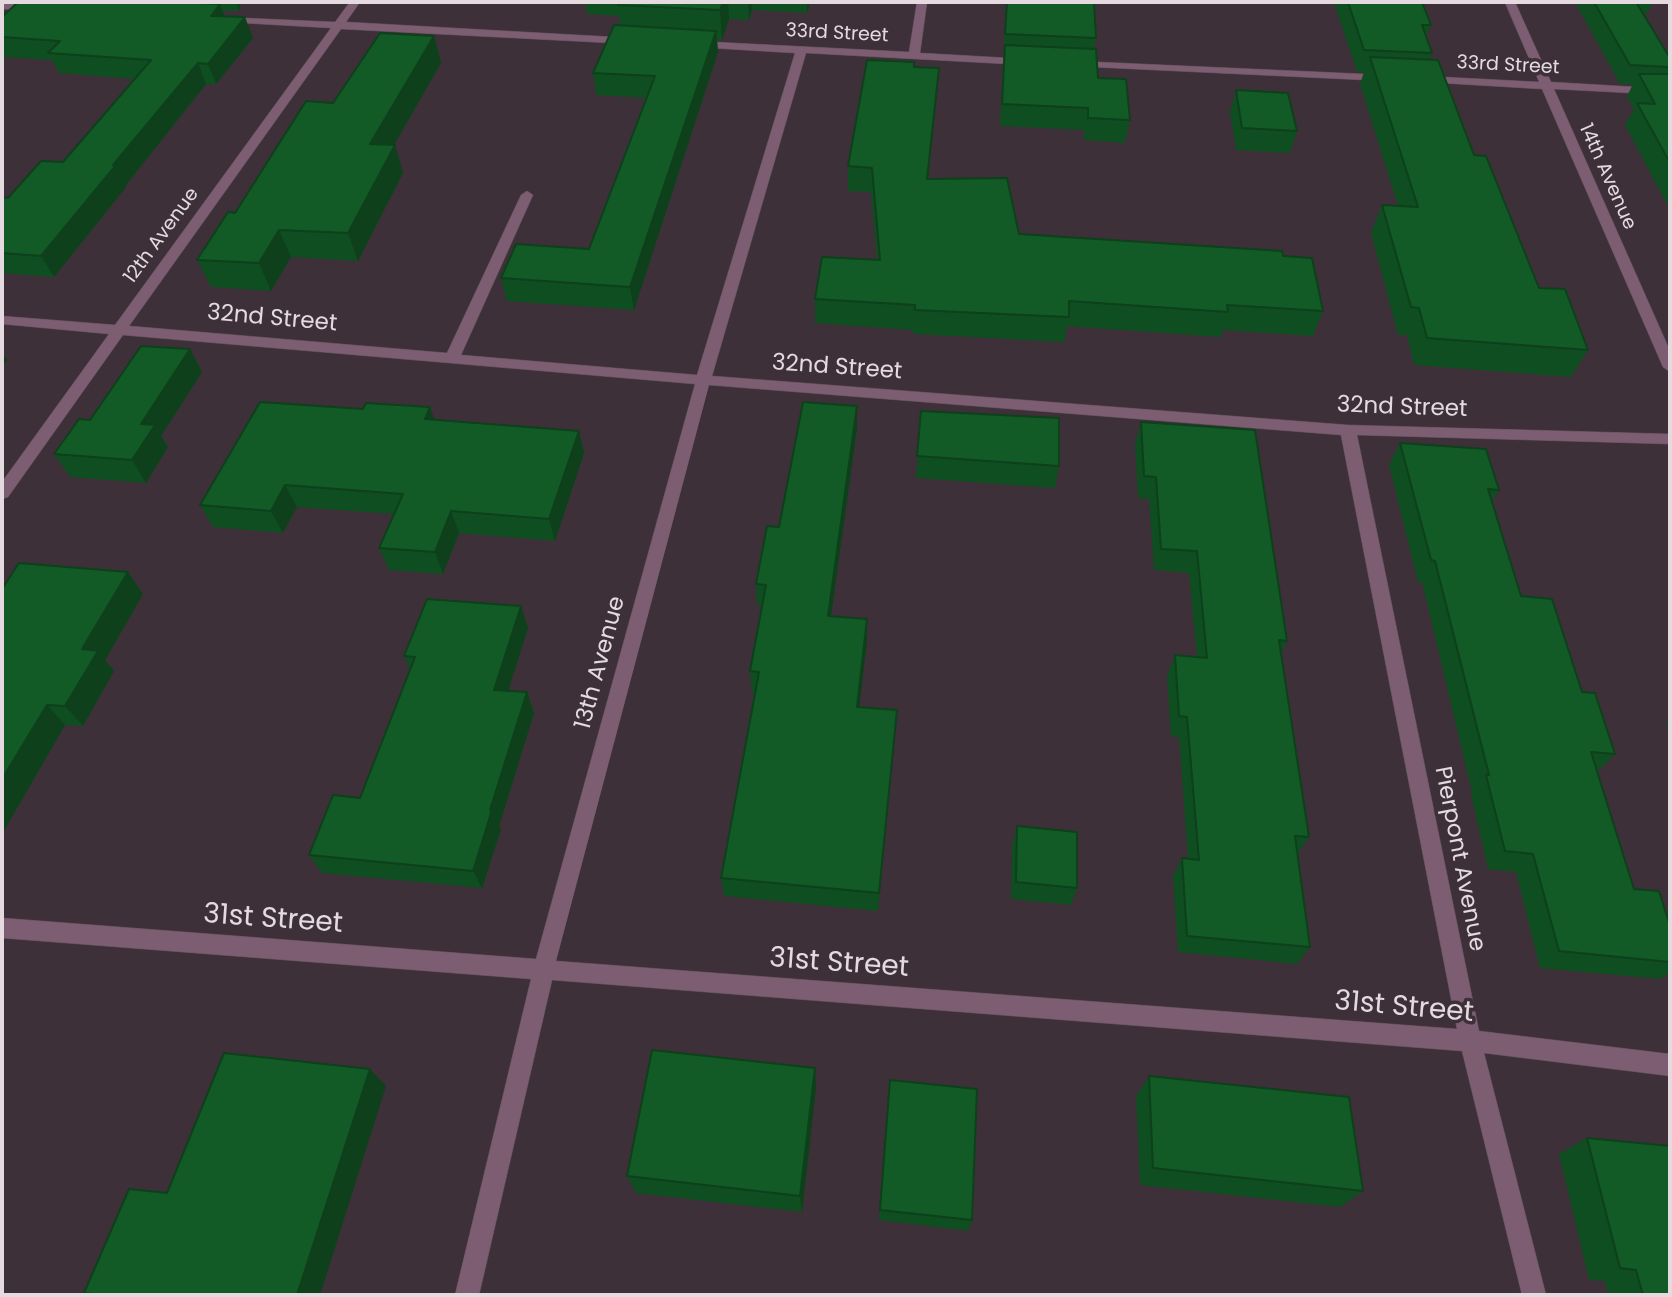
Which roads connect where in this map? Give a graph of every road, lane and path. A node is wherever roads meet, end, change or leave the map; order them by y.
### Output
1 (355, 2) edge
2 (922, 2) edge
3 (1510, 2) edge
4 (2, 6) edge
5 (55, 9) edge
6 (216, 19) edge
7 (337, 26) junction
8 (638, 41) edge
9 (679, 43) edge
10 (802, 49) junction
11 (914, 57) junction
12 (1038, 62) edge
13 (1065, 63) edge
14 (1394, 78) edge
15 (1408, 79) edge
16 (1545, 85) junction
17 (1670, 92) edge
18 (527, 195) dead end
19 (2, 320) edge
20 (119, 329) junction
21 (452, 358) junction
22 (1670, 367) edge
23 (703, 380) junction
24 (1348, 430) junction
25 (1670, 439) edge
26 (2, 493) edge
27 (2, 928) edge
28 (544, 968) junction
29 (1470, 1041) junction
30 (1670, 1065) edge
31 (467, 1295) edge
32 (1534, 1295) edge

1 - 7 street, 12th Avenue
2 - 11 street
3 - 16 street, 14th Avenue
4 - 5 street
6 - 7 street
7 - 8 street
7 - 20 street, 12th Avenue
9 - 10 street, 33rd Street
10 - 11 street, 33rd Street
10 - 23 street, 13th Avenue
11 - 12 street, 33rd Street
13 - 14 street
15 - 16 street, 33rd Street
16 - 17 street, 33rd Street
16 - 22 street, 14th Avenue
18 - 21 street
19 - 20 street, 32nd Street
20 - 21 street, 32nd Street
20 - 26 street, 12th Avenue
21 - 23 street, 32nd Street
23 - 24 street, 32nd Street
23 - 28 street, 13th Avenue
24 - 25 street, 32nd Street
24 - 29 street, Pierpont Avenue
27 - 28 street, 31st Street
28 - 29 street, 31st Street
28 - 31 street, 13th Avenue
29 - 30 street, 31st Street
29 - 32 street, Pierpont Avenue

